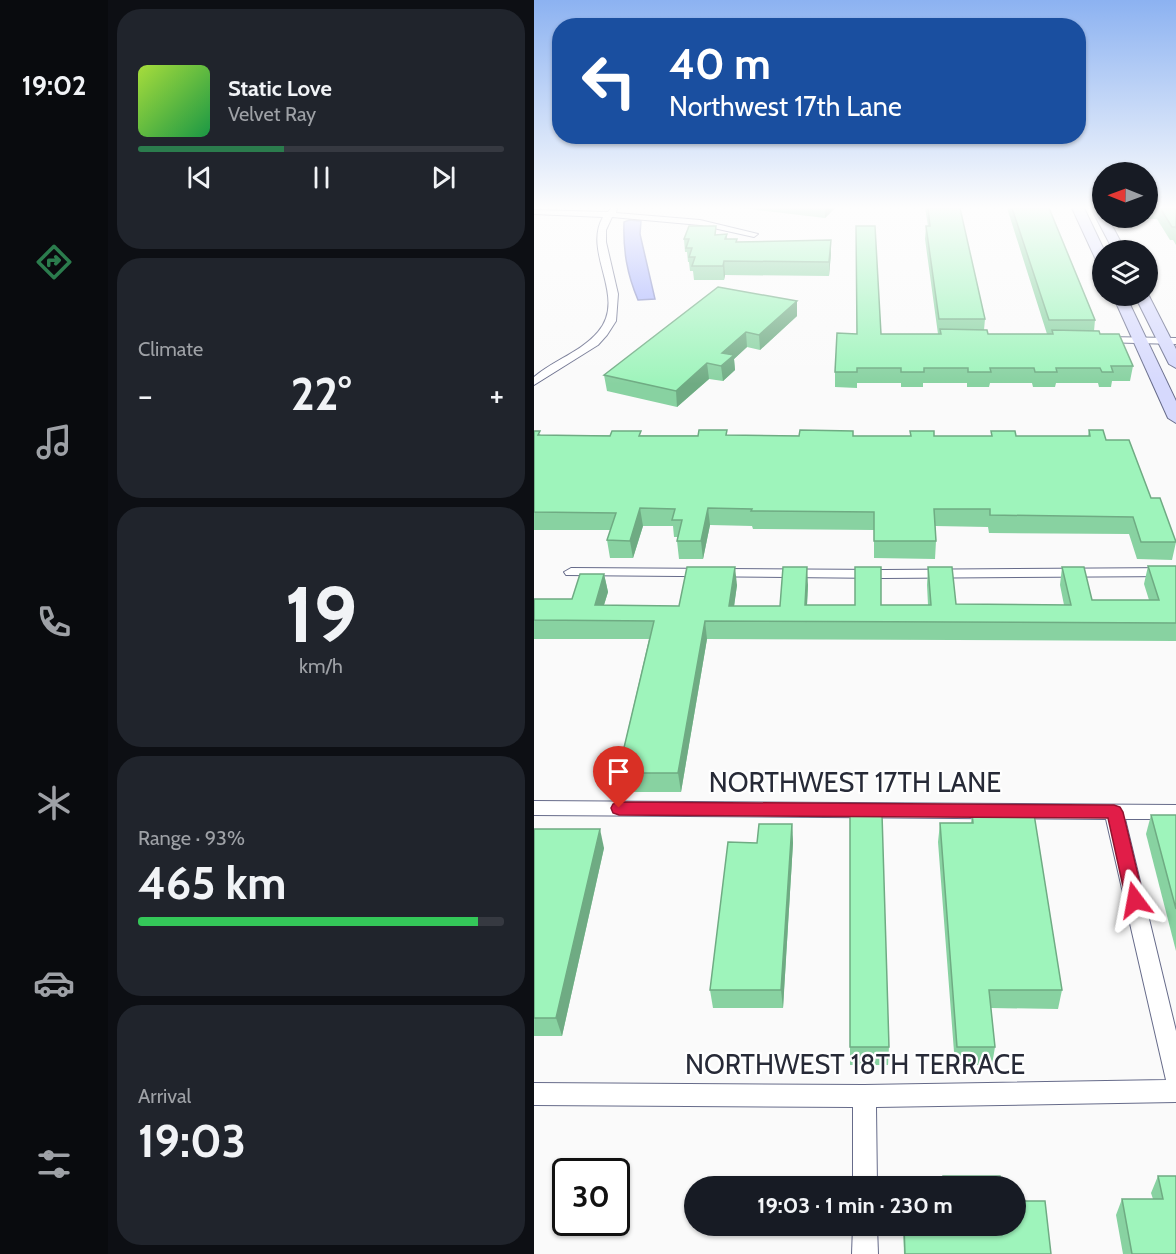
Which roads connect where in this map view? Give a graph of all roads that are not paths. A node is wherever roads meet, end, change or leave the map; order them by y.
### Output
1 (607, 267) edge
2 (1124, 306) edge
3 (1148, 306) edge
4 (1089, 340) edge
5 (1139, 340) junction
6 (1171, 341) edge
7 (1176, 364) edge
8 (534, 382) edge
9 (1176, 418) edge
10 (571, 572) dead end
11 (1176, 572) edge
12 (534, 808) edge
13 (1114, 812) junction
14 (1176, 812) edge
15 (1176, 1078) edge
16 (1176, 1091) edge
17 (534, 1094) edge
18 (864, 1096) junction
19 (865, 1176) edge
20 (865, 1236) edge
21 (865, 1254) edge

1 - 8 street
2 - 5 main road
3 - 6 main road
4 - 5 street
5 - 6 street
5 - 9 main road
6 - 7 main road
10 - 11 street
12 - 13 street, NORTHWEST 17TH LANE
13 - 14 street, NORTHWEST 17TH LANE
13 - 15 street
16 - 18 street, NORTHWEST 18TH TERRACE
17 - 18 street, NORTHWEST 18TH TERRACE
18 - 19 street
20 - 21 street

